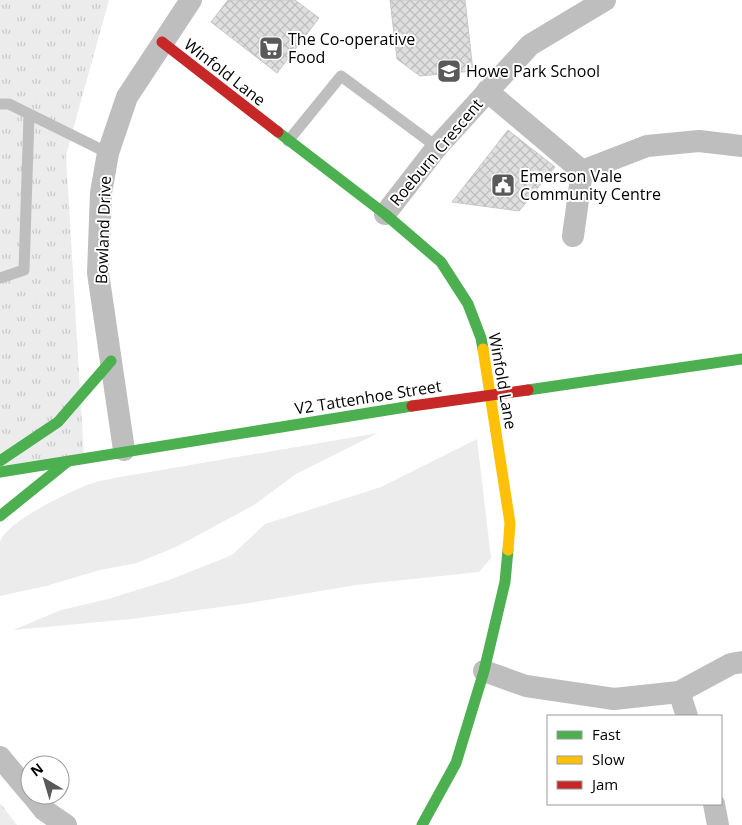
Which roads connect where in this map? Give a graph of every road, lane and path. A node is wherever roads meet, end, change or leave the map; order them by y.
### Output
1 (190, 0) edge
2 (606, 0) edge
3 (162, 42) junction
4 (487, 91) junction
5 (0, 104) edge
6 (29, 116) junction
7 (288, 141) junction
8 (742, 146) edge
9 (437, 147) junction
10 (108, 154) junction
11 (582, 170) junction
12 (385, 214) junction
13 (572, 236) dead end
14 (0, 278) edge
15 (742, 359) edge
16 (111, 361) junction
17 (124, 450) junction
18 (68, 461) junction
19 (0, 462) edge
20 (0, 472) edge
21 (0, 516) edge
22 (742, 662) edge
23 (484, 671) junction
24 (679, 692) junction
25 (687, 715) edge
26 (0, 757) edge
27 (20, 781) edge
28 (40, 805) edge
29 (714, 805) edge
30 (66, 825) edge
31 (422, 825) edge
32 (718, 825) edge

1 - 3 street, Bowland Drive
2 - 4 street, Roeburn Crescent
3 - 7 street, Winfold Lane
3 - 10 street, Bowland Drive
4 - 9 street, Roeburn Crescent
4 - 11 street
5 - 6 lane
6 - 10 lane
6 - 14 lane
7 - 9 lane
7 - 12 street, Winfold Lane
8 - 11 street
9 - 12 street, Roeburn Crescent
10 - 16 street, Bowland Drive
11 - 13 street
12 - 23 street, Winfold Lane
15 - 17 street, V2 Tattenhoe Street, bridge
16 - 17 street, Bowland Drive
16 - 19 street
17 - 18 street, V2 Tattenhoe Street
18 - 20 street, V2 Tattenhoe Street
18 - 21 street
22 - 24 street
23 - 24 street
23 - 31 street, Winfold Lane
24 - 25 street
26 - 27 street
28 - 30 street
29 - 32 street

